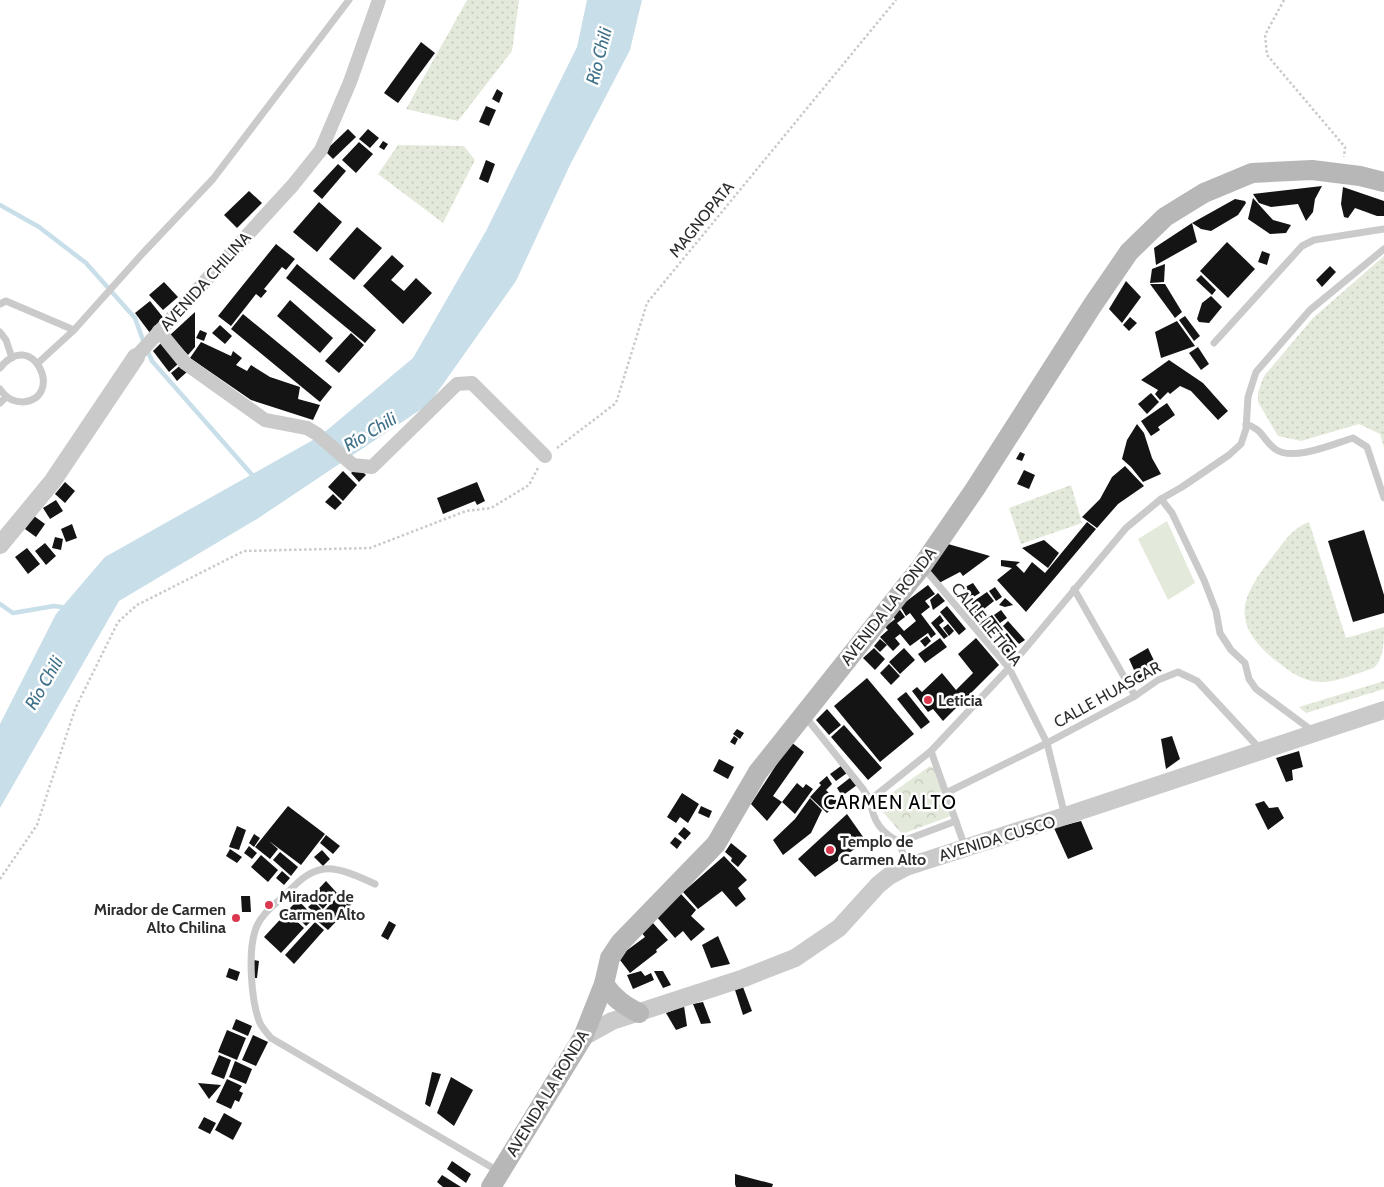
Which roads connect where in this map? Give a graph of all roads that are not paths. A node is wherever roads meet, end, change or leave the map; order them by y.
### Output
1 (348, 0) edge
2 (379, 0) edge
3 (1384, 182) edge
4 (1384, 228) edge
5 (1384, 248) edge
6 (0, 304) edge
7 (74, 330) junction
8 (0, 332) edge
9 (155, 336) junction
10 (1214, 343) dead end
11 (136, 357) joint
12 (12, 358) junction
13 (38, 364) junction
14 (0, 368) edge
15 (0, 389) edge
16 (6, 397) junction
17 (0, 402) edge
18 (1246, 424) junction
19 (545, 456) road end
20 (1384, 498) edge
21 (1161, 499) junction
22 (0, 545) edge
23 (922, 566) junction
24 (1074, 589) junction
25 (1008, 668) junction
26 (1135, 696) junction
27 (1384, 710) edge
28 (803, 714) junction
29 (1315, 732) junction
30 (1047, 743) junction
31 (1261, 750) junction
32 (931, 751) junction
33 (946, 793) junction
34 (870, 800) junction
35 (1065, 816) junction
36 (956, 821) junction
37 (900, 842) junction
38 (965, 847) junction
39 (906, 867) junction
40 (375, 884) dead end
41 (604, 984) junction
42 (639, 1012) junction
43 (583, 1037) junction
44 (497, 1180) edge

1 - 7 lane
2 - 9 street, AVENIDA CHILINA
3 - 23 main road, AVENIDA LA RONDA
4 - 10 lane
5 - 18 lane
6 - 7 lane
7 - 13 lane
8 - 12 lane
9 - 11 street, AVENIDA CHILINA
9 - 19 street
11 - 22 street, AVENIDA CHILINA
12 - 13 lane
12 - 14 lane
13 - 16 lane
15 - 16 lane
16 - 17 lane
18 - 20 lane
18 - 21 lane
21 - 24 lane
21 - 29 lane
23 - 25 lane, CALLE LETICIA
23 - 28 main road, AVENIDA LA RONDA
24 - 25 lane
24 - 26 lane
25 - 30 lane, CALLE LETICIA
25 - 32 lane
26 - 30 lane, CALLE HUASCAR
26 - 31 lane, CALLE HUASCAR
27 - 29 street, AVENIDA CUSCO
28 - 34 lane
28 - 41 main road, AVENIDA LA RONDA
29 - 31 street, AVENIDA CUSCO
30 - 33 lane, CALLE HUASCAR
30 - 35 lane, CALLE LETICIA
31 - 35 street, AVENIDA CUSCO
32 - 33 lane
32 - 34 lane
33 - 36 lane
34 - 37 lane
35 - 38 street, AVENIDA CUSCO
36 - 37 lane
36 - 38 lane
37 - 39 lane
38 - 39 street, AVENIDA CUSCO
39 - 42 street, AVENIDA CUSCO
40 - 44 lane
41 - 42 main road
41 - 43 main road, AVENIDA LA RONDA
42 - 43 street, AVENIDA CUSCO
43 - 44 main road, AVENIDA LA RONDA

